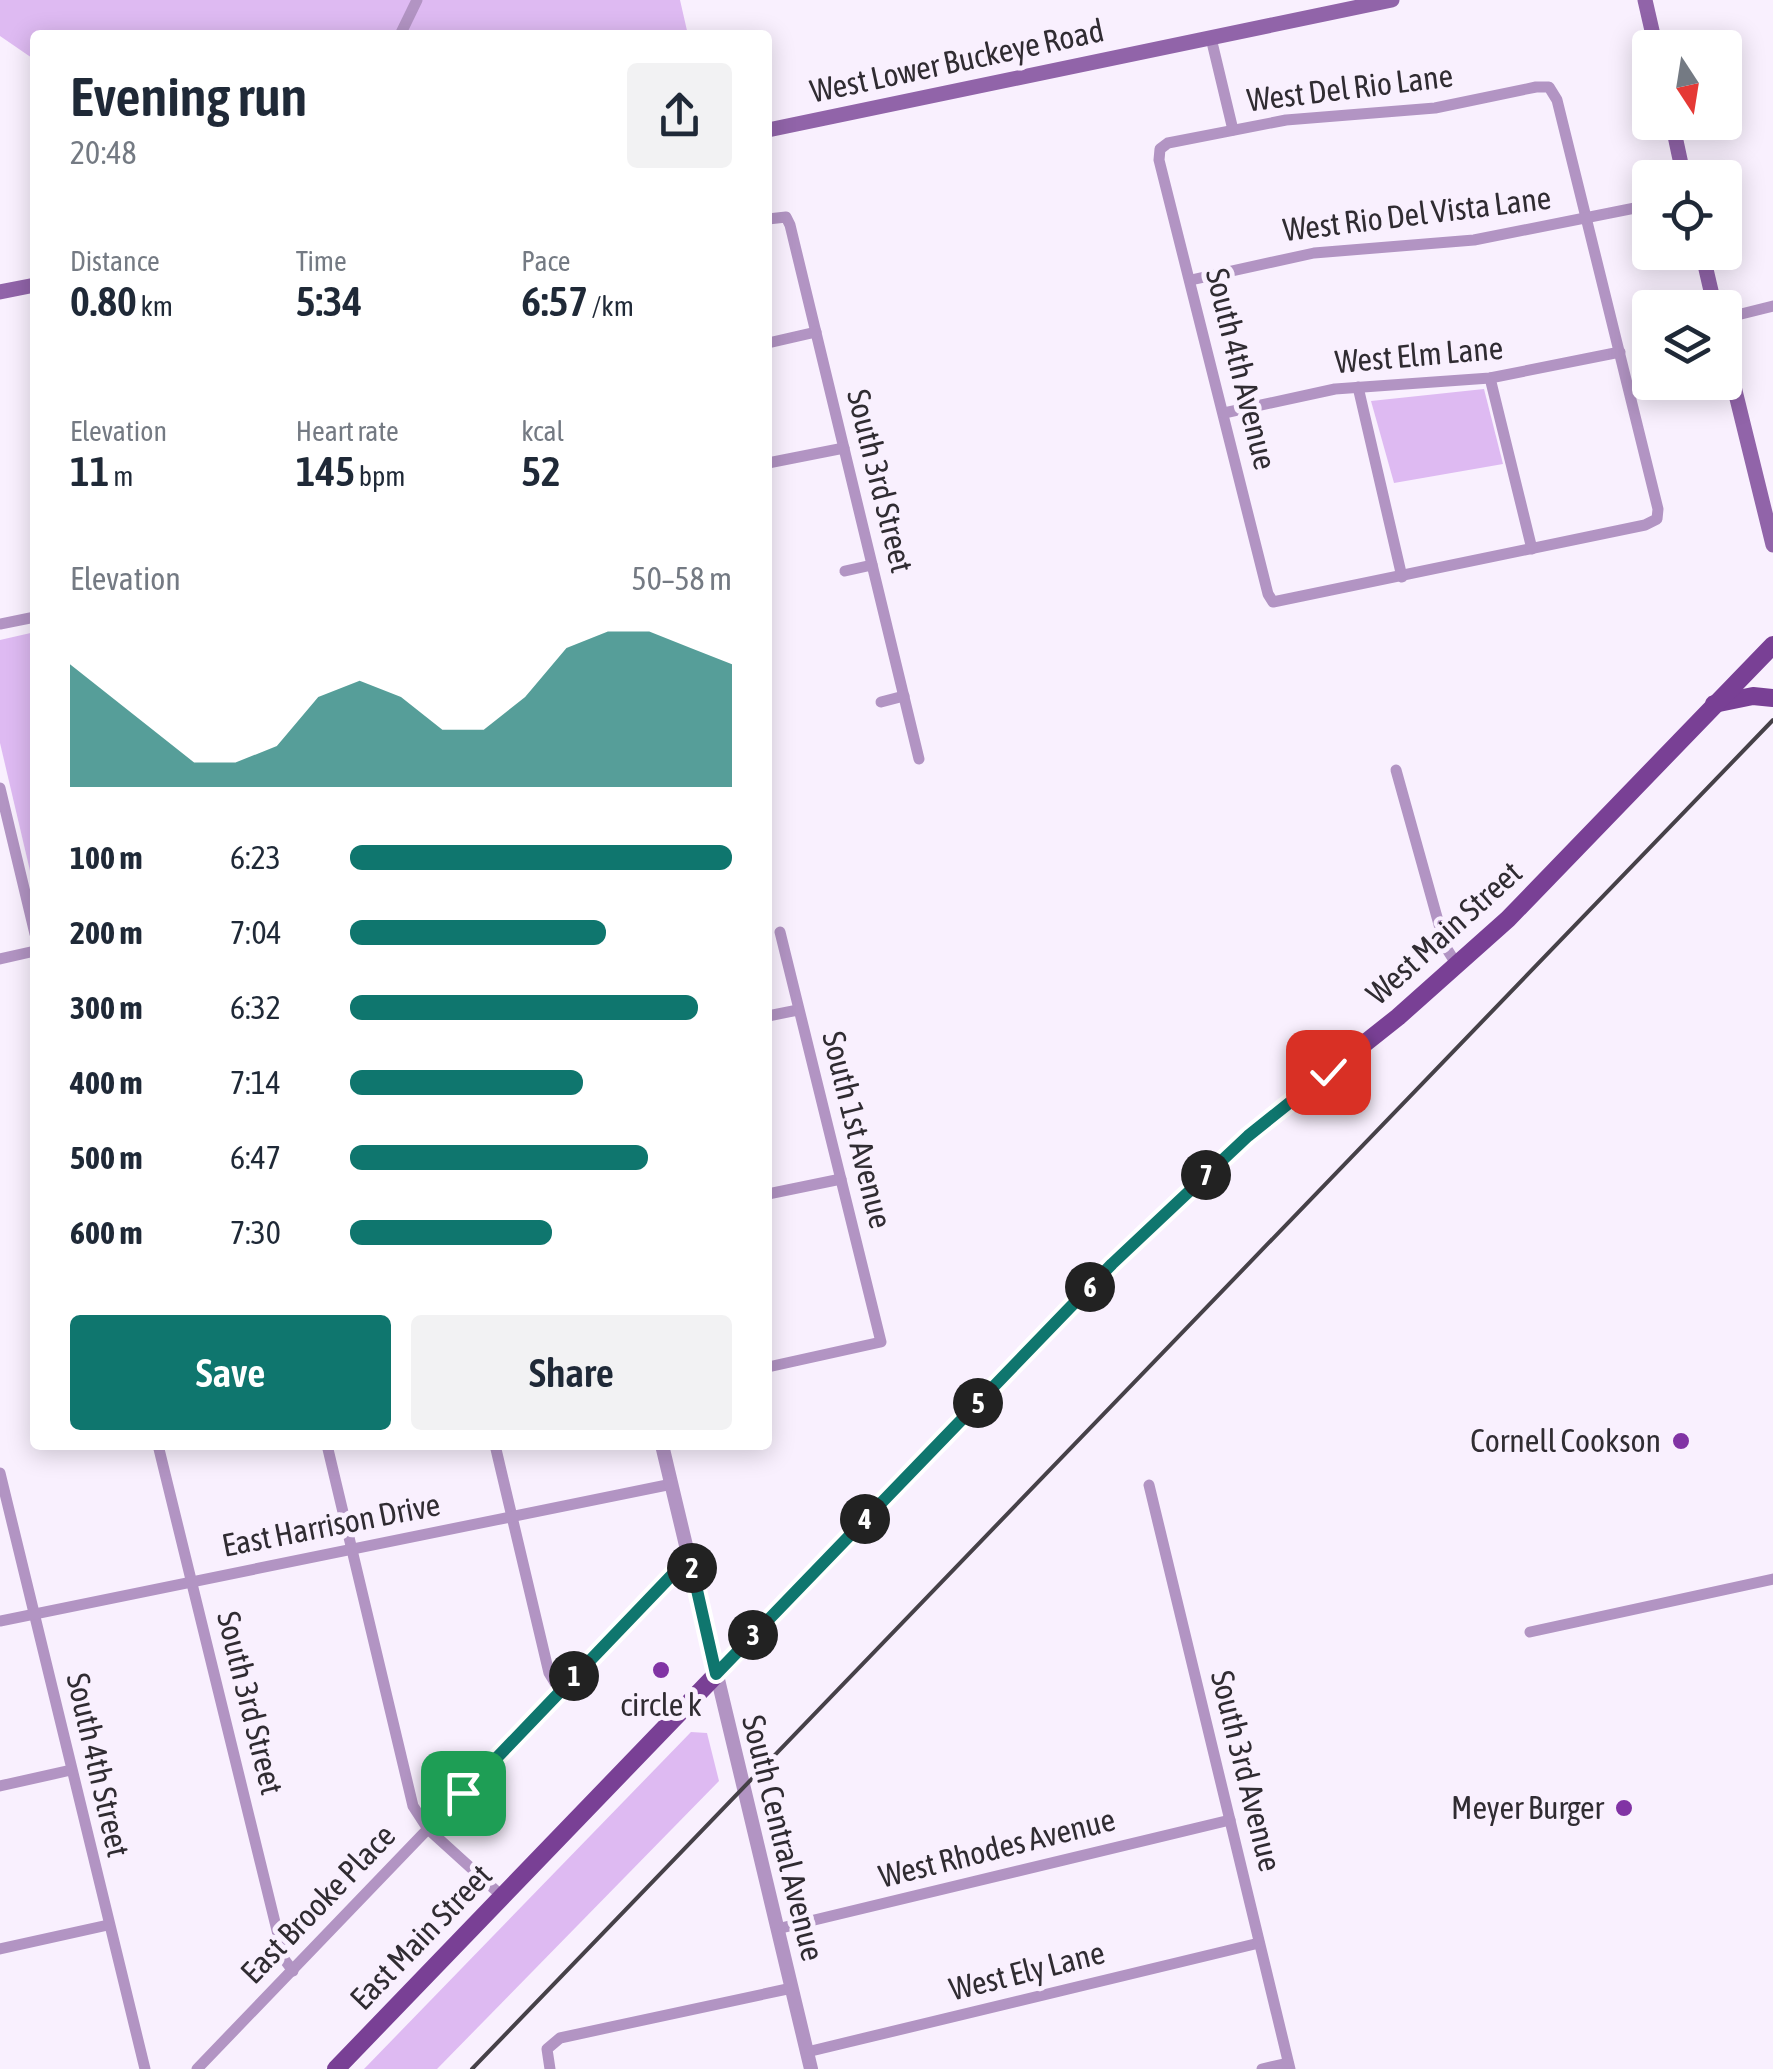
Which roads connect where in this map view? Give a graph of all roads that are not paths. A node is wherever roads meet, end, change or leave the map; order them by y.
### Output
1 (417, 0) edge
2 (1392, 0) edge
3 (1645, 0) edge
4 (402, 30) edge
5 (1652, 30) edge
6 (1211, 38) junction
7 (772, 129) edge
8 (1233, 130) junction
9 (1160, 148) joint
10 (1632, 209) edge
11 (1588, 218) junction
12 (772, 219) edge
13 (1190, 280) junction
14 (30, 286) edge
15 (0, 292) edge
16 (1773, 306) edge
17 (1742, 314) edge
18 (816, 332) junction
19 (772, 342) edge
20 (1620, 352) junction
21 (1490, 378) junction
22 (1358, 388) junction
23 (1737, 400) edge
24 (1224, 413) junction
25 (844, 448) junction
26 (772, 463) edge
27 (1773, 545) edge
28 (1532, 549) junction
29 (872, 565) junction
30 (846, 571) dead end
31 (1402, 577) junction
32 (30, 618) edge
33 (0, 624) edge
34 (1773, 645) edge
35 (904, 696) junction
36 (1773, 698) edge
37 (881, 702) dead end
38 (1714, 704) junction
39 (919, 759) dead end
40 (1396, 770) dead end
41 (0, 788) edge
42 (30, 913) edge
43 (780, 932) dead end
44 (30, 952) edge
45 (0, 959) edge
46 (1457, 965) junction
47 (798, 1010) junction
48 (772, 1015) edge
49 (841, 1179) junction
50 (772, 1193) edge
51 (772, 1366) edge
52 (159, 1450) edge
53 (328, 1450) edge
54 (496, 1450) edge
55 (663, 1450) edge
56 (0, 1474) edge
57 (672, 1484) junction
58 (1149, 1485) dead end
59 (512, 1516) junction
60 (352, 1550) junction
61 (692, 1568) junction
62 (192, 1580) junction
63 (1773, 1580) edge
64 (34, 1614) junction
65 (0, 1621) edge
66 (1530, 1632) dead end
67 (716, 1674) junction
68 (560, 1691) junction
69 (71, 1770) junction
70 (0, 1786) edge
71 (1230, 1820) junction
72 (428, 1829) junction
73 (502, 1897) junction
74 (108, 1926) junction
75 (777, 1929) junction
76 (1259, 1943) junction
77 (0, 1949) edge
78 (293, 1971) junction
79 (792, 1988) junction
80 (807, 2052) junction
81 (1289, 2066) edge
82 (144, 2069) edge
83 (197, 2069) edge
84 (336, 2069) edge
85 (550, 2069) edge
86 (812, 2069) edge
87 (1262, 2069) edge

1 - 4 street
2 - 6 main road, West Lower Buckeye Road
3 - 5 main road
6 - 7 main road, West Lower Buckeye Road
6 - 8 street
8 - 9 street, West Del Rio Lane
8 - 11 street, West Del Rio Lane
9 - 13 street, South 4th Avenue
10 - 11 street, West Rio Del Vista Lane
11 - 13 street, West Rio Del Vista Lane
11 - 20 street
12 - 18 street, South 3rd Street
13 - 24 street, South 4th Avenue
14 - 15 main road
16 - 17 street
18 - 19 street
18 - 25 street, South 3rd Street
20 - 21 street, West Elm Lane
20 - 28 street
21 - 22 street, West Elm Lane
21 - 28 street
22 - 24 street, West Elm Lane
22 - 31 street
23 - 27 main road
24 - 31 street, South 4th Avenue
25 - 26 street
25 - 29 street, South 3rd Street
28 - 31 street
29 - 30 street
29 - 35 street, South 3rd Street
32 - 33 street
34 - 38 main road, West Main Street
35 - 37 street
35 - 39 street, South 3rd Street
36 - 38 main road
38 - 46 main road, West Main Street
40 - 46 street
41 - 42 street
43 - 47 street, South 1st Avenue
44 - 45 street
46 - 67 main road, West Main Street
47 - 48 street
47 - 49 street, South 1st Avenue
49 - 50 street
49 - 51 street, South 1st Avenue
52 - 62 street, South 3rd Street
53 - 60 street
54 - 59 street
55 - 57 street, South Central Avenue
56 - 64 street, South 4th Street
57 - 59 street, East Harrison Drive
57 - 61 street, South Central Avenue
58 - 71 street, South 3rd Avenue
59 - 60 street, East Harrison Drive
59 - 68 street
60 - 62 street, East Harrison Drive
60 - 72 street
61 - 67 street, South Central Avenue
61 - 68 street, East Brooke Place
62 - 64 street, East Harrison Drive
62 - 78 street, South 3rd Street
63 - 66 street
64 - 65 street, East Harrison Drive
64 - 69 street, South 4th Street
67 - 73 main road, East Main Street
67 - 75 street, South Central Avenue
68 - 72 street, East Brooke Place
69 - 70 street
69 - 74 street, South 4th Street
71 - 75 street, West Rhodes Avenue
71 - 76 street, South 3rd Avenue
72 - 73 street
72 - 78 street, East Brooke Place
73 - 84 main road, East Main Street
74 - 77 street
74 - 82 street, South 4th Street
75 - 79 street, South Central Avenue
76 - 80 street, West Ely Lane
76 - 81 street, South 3rd Avenue
78 - 83 street, East Brooke Place
79 - 80 street, South Central Avenue
79 - 85 street
80 - 86 street, South Central Avenue
81 - 87 street

